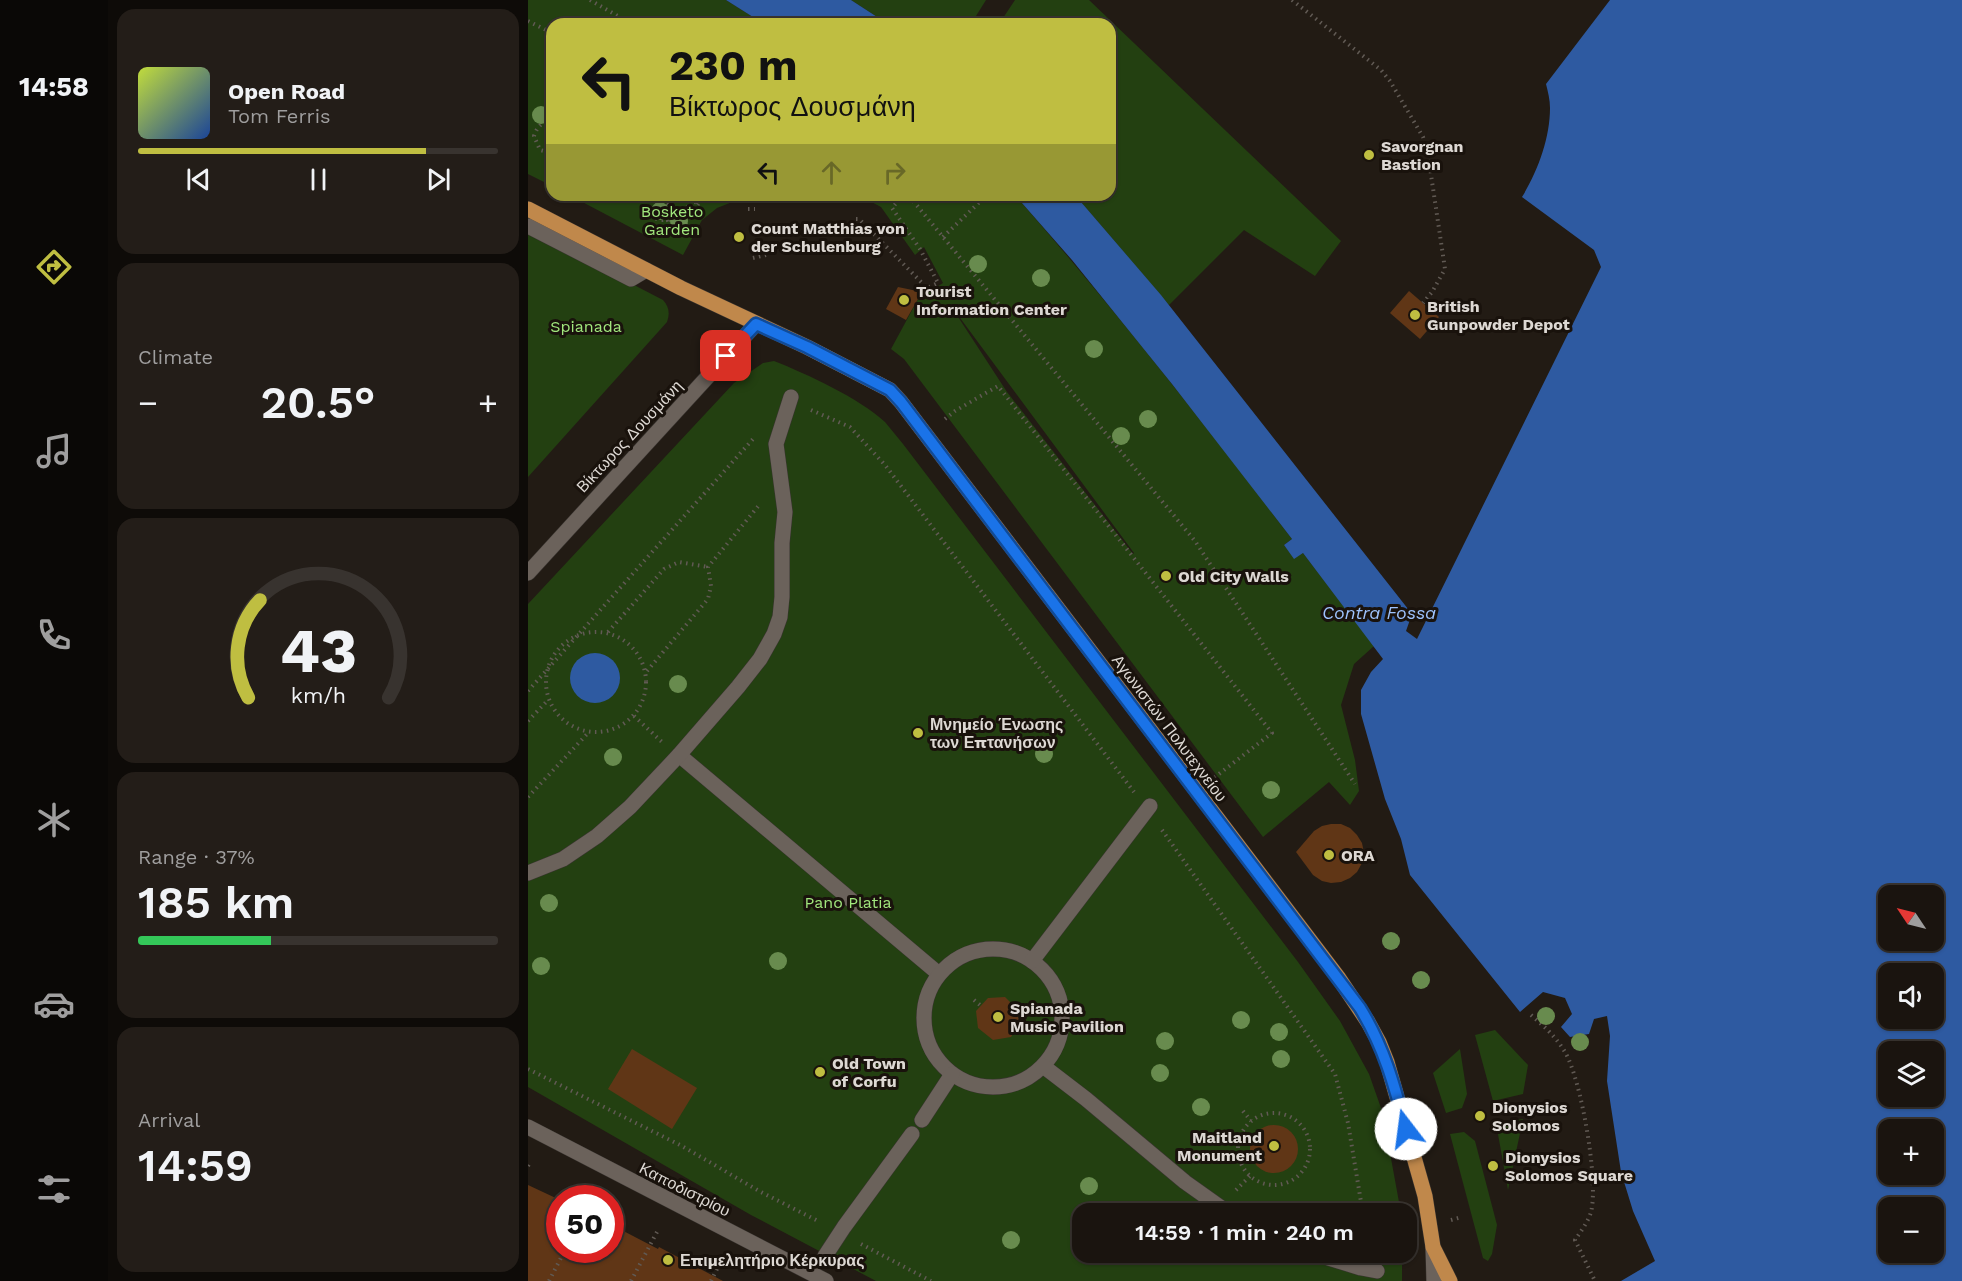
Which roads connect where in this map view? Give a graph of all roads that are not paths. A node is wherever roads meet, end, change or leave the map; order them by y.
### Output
1 (528, 208) edge
2 (528, 226) edge
3 (646, 270) junction
4 (756, 324) junction
5 (789, 402) road end
6 (528, 573) edge
7 (679, 755) junction
8 (1149, 808) road end
9 (528, 873) edge
10 (1032, 961) junction
11 (939, 974) junction
12 (1043, 1066) junction
13 (952, 1074) junction
14 (922, 1120) dead end
15 (528, 1128) edge
16 (912, 1134) dead end
17 (1215, 1203) edge
18 (1433, 1247) junction
19 (825, 1256) dead end
20 (1345, 1263) edge
21 (1377, 1270) dead end
22 (817, 1279) edge
23 (1434, 1281) edge
24 (1450, 1281) edge

1 - 3 main road, Αγωνιστών Πολυτεχνείου
2 - 3 street
3 - 4 main road, Αγωνιστών Πολυτεχνείου
4 - 6 street, Βίκτωρος Δουσμάνη
4 - 18 main road, Αγωνιστών Πολυτεχνείου
5 - 7 street
7 - 9 street
7 - 11 street
8 - 10 street
10 - 11 street
10 - 12 street
11 - 13 street
12 - 13 street
12 - 17 street
13 - 14 street
15 - 22 street, Καποδιστρίου
16 - 19 street
18 - 23 street
18 - 24 main road, Αγωνιστών Πολυτεχνείου
20 - 21 street

